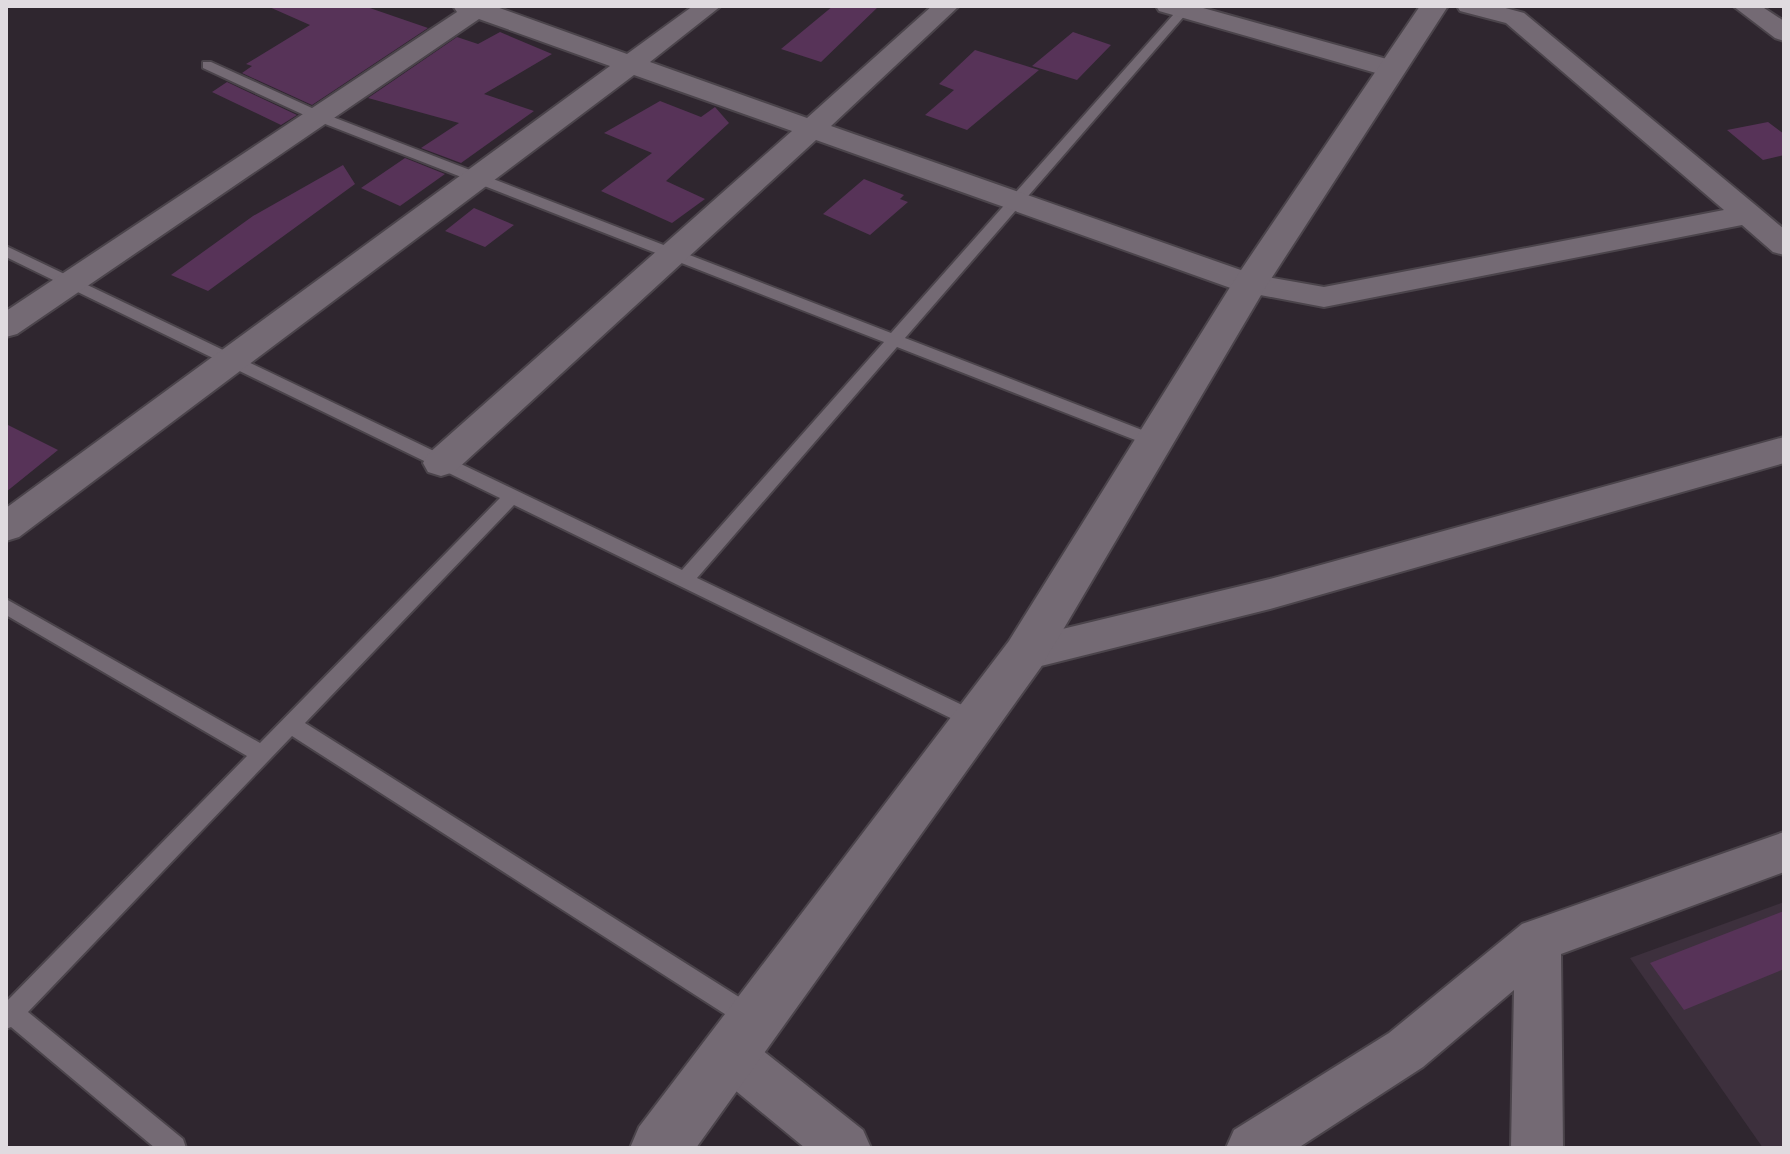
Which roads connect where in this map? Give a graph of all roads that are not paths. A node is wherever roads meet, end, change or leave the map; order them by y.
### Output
1 (709, 6) edge
2 (947, 6) edge
3 (1434, 6) edge
4 (1469, 6) edge
5 (1745, 6) edge
6 (474, 7) edge
7 (1180, 7) edge
8 (1784, 33) edge
9 (207, 65) dead end
10 (630, 65) junction
11 (1392, 69) junction
12 (320, 117) junction
13 (811, 129) junction
14 (478, 178) junction
15 (1016, 201) junction
16 (1749, 214) junction
17 (1784, 245) edge
18 (6, 251) edge
19 (673, 254) junction
20 (70, 284) junction
21 (1250, 284) junction
22 (6, 326) edge
23 (894, 340) junction
24 (232, 362) junction
25 (1154, 441) junction
26 (1784, 450) edge
27 (441, 463) junction
28 (511, 497) junction
29 (6, 527) edge
30 (684, 580) junction
31 (6, 606) edge
32 (1025, 654) junction
33 (976, 721) junction
34 (290, 724) junction
35 (262, 754) junction
36 (1784, 852) edge
37 (1538, 940) junction
38 (8, 1016) edge
39 (743, 1037) junction
40 (174, 1148) edge
41 (660, 1148) edge
42 (845, 1148) edge
43 (1252, 1148) edge
44 (1537, 1148) edge

1 - 10 street
2 - 13 street
3 - 11 street
4 - 16 street
5 - 8 street
6 - 10 street
6 - 12 street
7 - 11 street
7 - 15 lane
9 - 12 lane
10 - 13 street
10 - 14 street
11 - 21 street
12 - 14 lane
12 - 20 street
13 - 15 street
13 - 19 street
14 - 19 lane
14 - 24 street
15 - 21 street
15 - 23 lane
16 - 17 street
16 - 21 street
18 - 20 lane
19 - 23 lane
19 - 27 street
20 - 22 street
20 - 24 lane
21 - 25 street
23 - 25 lane
23 - 30 lane
24 - 27 lane
24 - 29 street
25 - 32 street
26 - 32 street
27 - 28 lane
28 - 30 lane
28 - 34 lane
30 - 33 lane
31 - 35 lane
32 - 33 street
33 - 39 street
34 - 35 lane
34 - 39 lane
35 - 38 lane
36 - 37 street
37 - 43 street
37 - 44 street
38 - 40 lane
39 - 41 street
39 - 42 street

